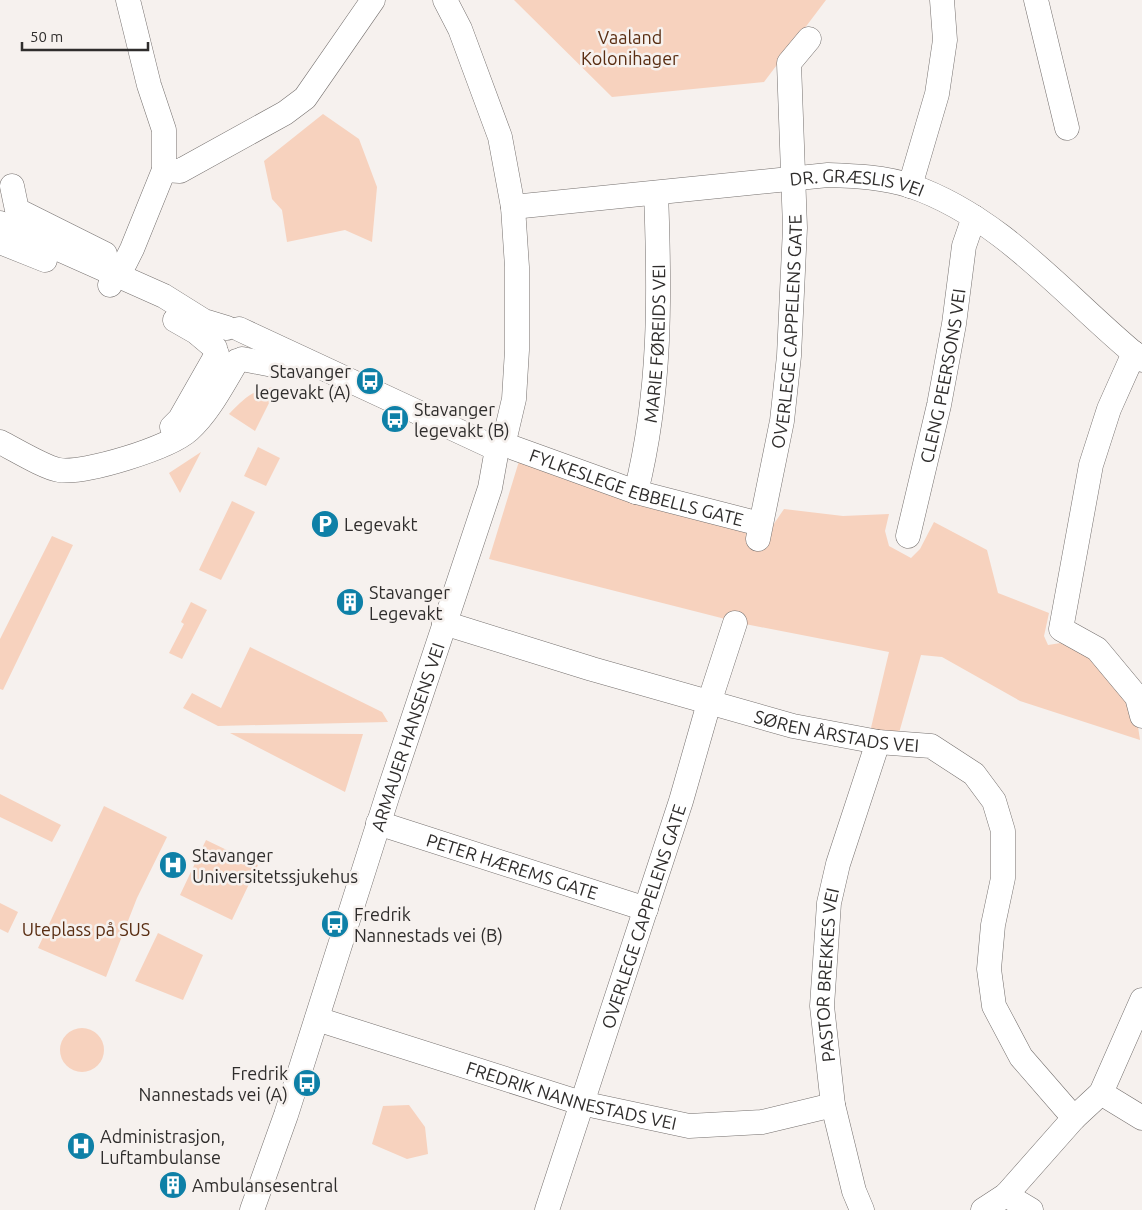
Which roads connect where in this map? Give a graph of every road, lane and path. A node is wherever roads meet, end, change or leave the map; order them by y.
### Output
1 (128, 0) edge
2 (373, 0) edge
3 (445, 0) edge
4 (942, 0) edge
5 (1036, 0) edge
6 (810, 39) dead end
7 (1067, 128) dead end
8 (164, 170) junction
9 (794, 179) junction
10 (12, 186) dead end
11 (910, 186) junction
12 (656, 193) junction
13 (512, 207) junction
14 (974, 217) junction
15 (0, 223) edge
16 (0, 242) edge
17 (116, 274) junction
18 (230, 346) junction
19 (1138, 357) edge
20 (0, 442) edge
21 (506, 448) junction
22 (636, 492) junction
23 (759, 532) joint
24 (908, 536) dead end
25 (444, 623) junction
26 (735, 623) dead end
27 (709, 703) junction
28 (1142, 716) edge
29 (878, 742) junction
30 (378, 823) junction
31 (646, 909) junction
32 (1142, 1000) edge
33 (318, 1019) junction
34 (1101, 1093) junction
35 (581, 1103) junction
36 (832, 1105) junction
37 (1074, 1118) junction
38 (1142, 1118) edge
39 (1006, 1195) junction
40 (252, 1210) edge
41 (547, 1210) edge
42 (862, 1210) edge
43 (983, 1210) edge
44 (1031, 1210) edge

1 - 8 street
2 - 8 street
3 - 13 street, ARMAUER HANSENS VEI
4 - 11 street
5 - 7 street
6 - 9 street, OVERLEGE CAPPELENS GATE
8 - 17 street
9 - 11 street, DR. GRÆSLIS VEI
9 - 12 street, DR. GRÆSLIS VEI
9 - 23 street, OVERLEGE CAPPELENS GATE
10 - 17 street, FYLKESLEGE EBBELLS GATE
11 - 14 street, DR. GRÆSLIS VEI
12 - 13 street, DR. GRÆSLIS VEI
12 - 22 street, MARIE FØREIDS VEI
13 - 21 street, ARMAUER HANSENS VEI
14 - 19 street, DR. GRÆSLIS VEI
14 - 24 street, CLENG PEERSONS VEI
15 - 17 street, FYLKESLEGE EBBELLS GATE
16 - 17 street, FYLKESLEGE EBBELLS GATE
17 - 18 street, FYLKESLEGE EBBELLS GATE
18 - 20 street
18 - 21 street, FYLKESLEGE EBBELLS GATE
19 - 28 street
21 - 22 street, FYLKESLEGE EBBELLS GATE
21 - 25 street, ARMAUER HANSENS VEI
22 - 23 street, FYLKESLEGE EBBELLS GATE
25 - 27 street, SØREN ÅRSTADS VEI
25 - 30 street, ARMAUER HANSENS VEI
26 - 27 street, OVERLEGE CAPPELENS GATE
27 - 29 street, SØREN ÅRSTADS VEI
27 - 31 street, OVERLEGE CAPPELENS GATE
29 - 36 street, PASTOR BREKKES VEI
29 - 37 street, SØREN ÅRSTADS VEI
30 - 31 street, PETER HÆREMS GATE
30 - 33 street, ARMAUER HANSENS VEI
31 - 35 street, OVERLEGE CAPPELENS GATE
32 - 34 street
33 - 35 street, FREDRIK NANNESTADS VEI
33 - 40 street, ARMAUER HANSENS VEI
34 - 37 street
34 - 38 street
35 - 36 street, FREDRIK NANNESTADS VEI
35 - 41 street, OVERLEGE CAPPELENS GATE
36 - 42 street, PASTOR BREKKES VEI
37 - 39 street
39 - 43 street
39 - 44 street

